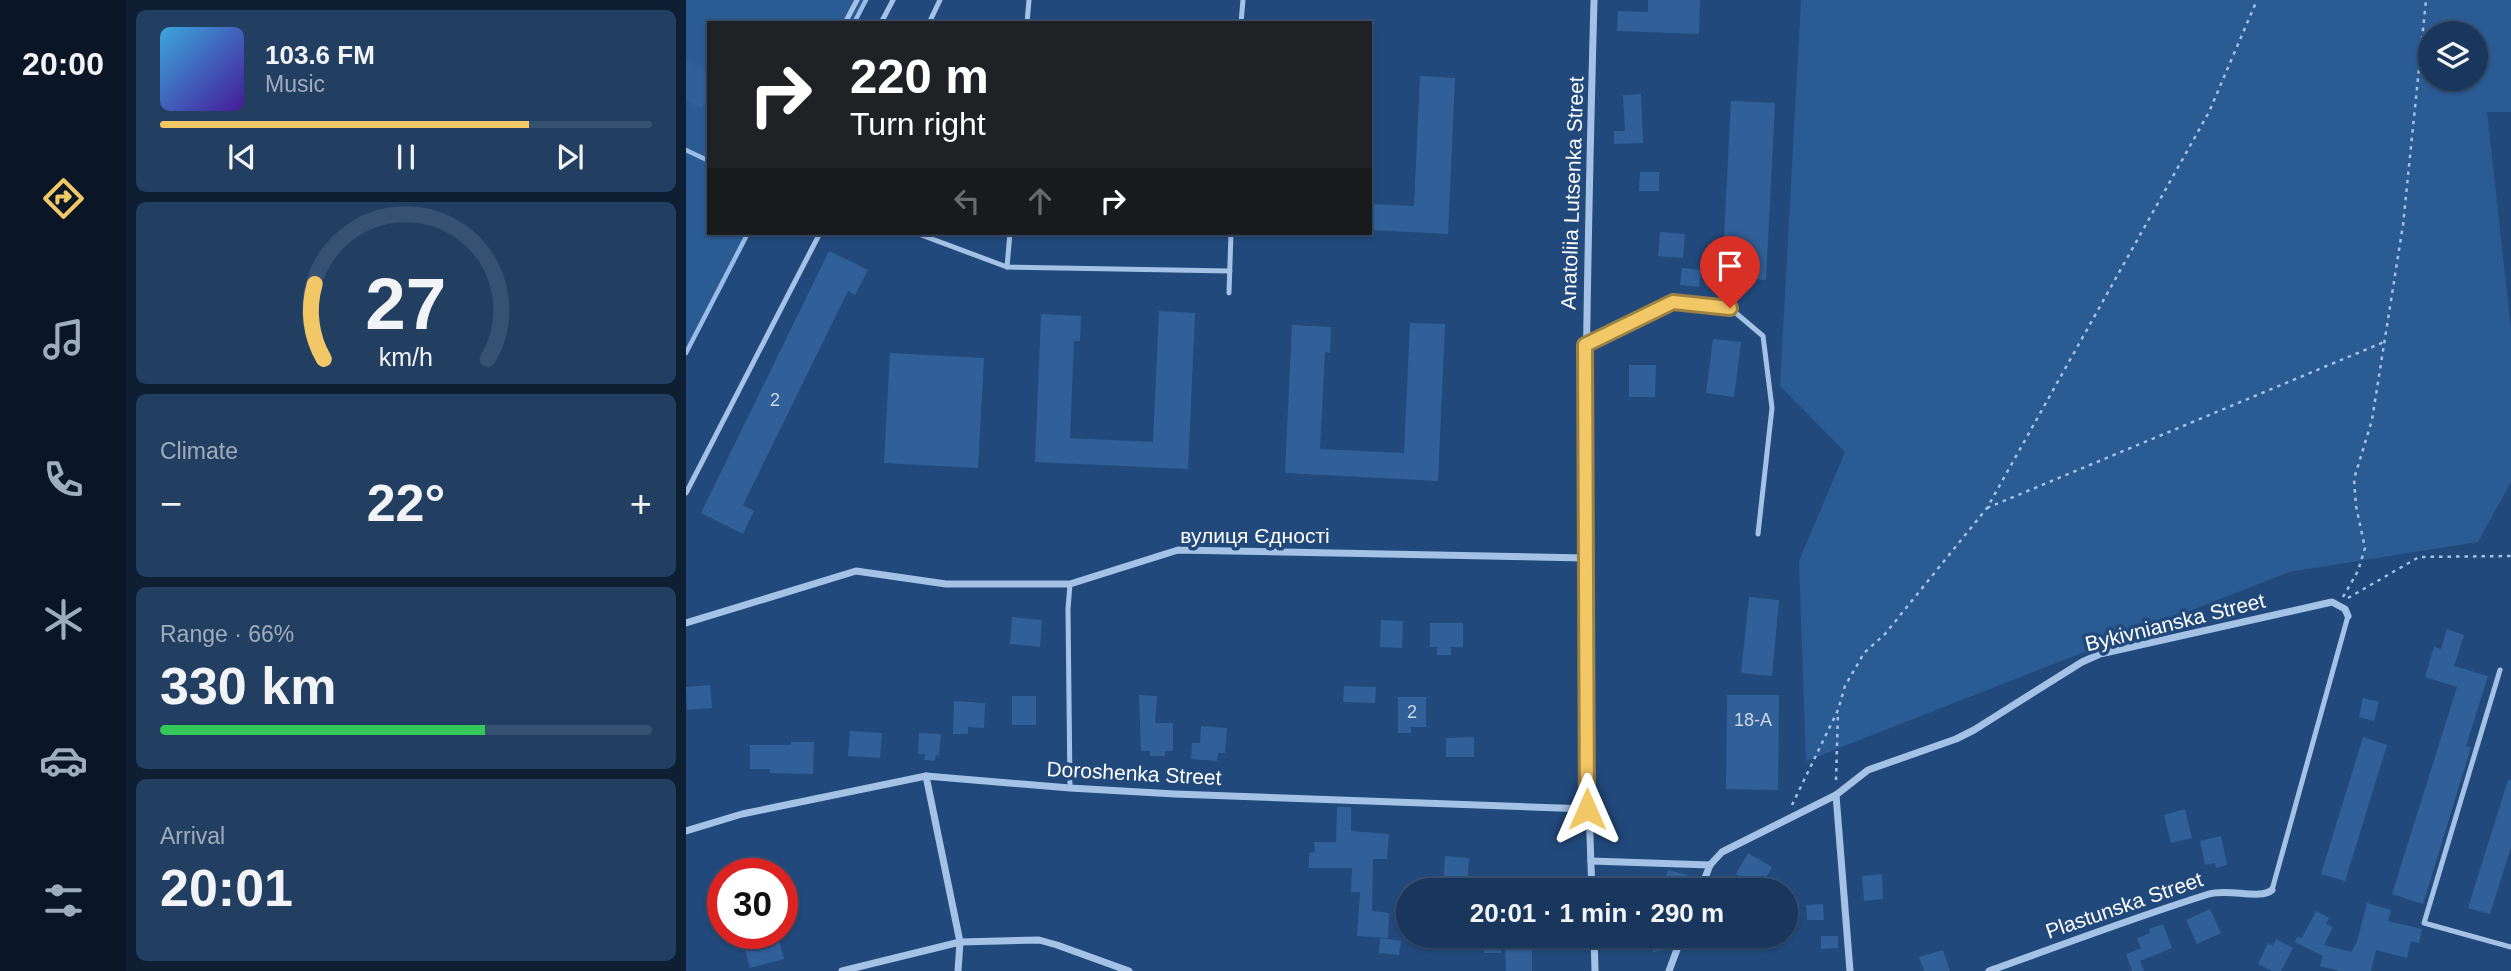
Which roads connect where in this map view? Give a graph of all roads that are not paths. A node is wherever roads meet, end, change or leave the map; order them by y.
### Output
1 (856, 0) edge
2 (892, 0) edge
3 (940, 0) edge
4 (1029, 0) edge
5 (1242, 0) edge
6 (1594, 0) edge
7 (846, 21) edge
8 (882, 21) edge
9 (930, 21) edge
10 (1027, 21) edge
11 (1241, 21) edge
12 (819, 235) edge
13 (921, 235) edge
14 (1010, 235) edge
15 (1231, 235) edge
16 (1007, 267) junction
17 (1230, 271) junction
18 (1228, 293) dead end
19 (1585, 345) junction
20 (686, 493) edge
21 (1758, 534) dead end
22 (1586, 558) junction
23 (1070, 584) junction
24 (2348, 616) joint
25 (686, 623) edge
26 (2500, 670) dead end
27 (926, 776) junction
28 (1070, 788) junction
29 (1836, 795) junction
30 (1587, 809) junction
31 (686, 831) edge
32 (1591, 861) junction
33 (1710, 865) junction
34 (1592, 878) edge
35 (1705, 878) edge
36 (2272, 890) joint
37 (960, 942) junction
38 (2511, 947) edge
39 (1594, 948) edge
40 (1678, 948) edge
41 (842, 971) edge
42 (958, 971) edge
43 (1129, 971) edge
44 (1595, 971) edge
45 (1669, 971) edge
46 (1850, 971) edge
47 (1989, 971) edge

1 - 7 lane
2 - 8 lane
3 - 9 lane
4 - 10 lane
5 - 11 lane
6 - 19 street, Anatoliia Lutsenka Street
12 - 20 lane
13 - 16 lane
14 - 16 lane
15 - 17 lane
16 - 17 lane
17 - 18 lane
19 - 21 lane
19 - 22 street, Anatoliia Lutsenka Street
22 - 23 street, вулиця Єдності
22 - 30 street, Anatoliia Lutsenka Street
23 - 25 street, вулиця Єдності
23 - 28 lane
24 - 29 street, Bykivnianska Street
24 - 36 lane
26 - 38 lane
27 - 28 street, Doroshenka Street
27 - 31 street, Doroshenka Street
27 - 37 street
28 - 30 street, Doroshenka Street
29 - 33 street
29 - 46 street
30 - 32 street, Anatoliia Lutsenka Street
32 - 33 street
32 - 34 street, Anatoliia Lutsenka Street
33 - 35 street
36 - 47 street, Plastunska Street
37 - 41 street
37 - 42 street
37 - 43 street
39 - 44 street
40 - 45 street

